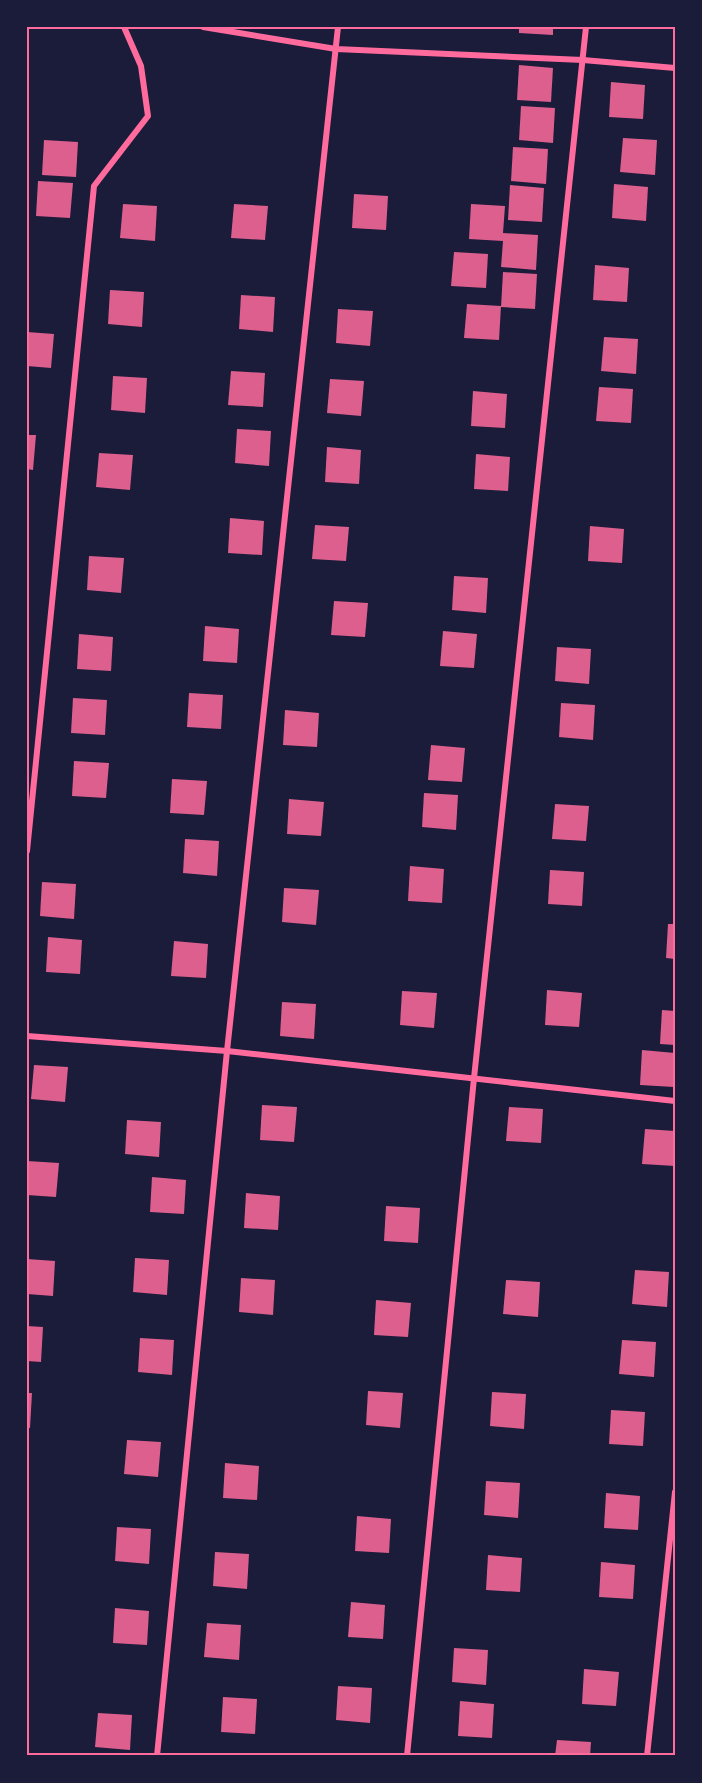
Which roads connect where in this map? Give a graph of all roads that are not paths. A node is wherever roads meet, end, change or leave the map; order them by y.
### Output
1 (124, 27) edge
2 (204, 27) edge
3 (338, 27) edge
4 (586, 27) edge
5 (336, 49) junction
6 (583, 60) junction
7 (675, 68) edge
8 (27, 851) edge
9 (27, 1036) edge
10 (227, 1051) junction
11 (474, 1078) junction
12 (675, 1101) edge
13 (675, 1492) edge
14 (157, 1756) edge
15 (407, 1756) edge
16 (647, 1756) edge

1 - 8 street
2 - 5 street
3 - 5 street
4 - 6 street
5 - 6 street
5 - 10 street
6 - 7 street
6 - 11 street
9 - 10 street
10 - 11 street
10 - 14 street
11 - 12 street
11 - 15 street
13 - 16 street

